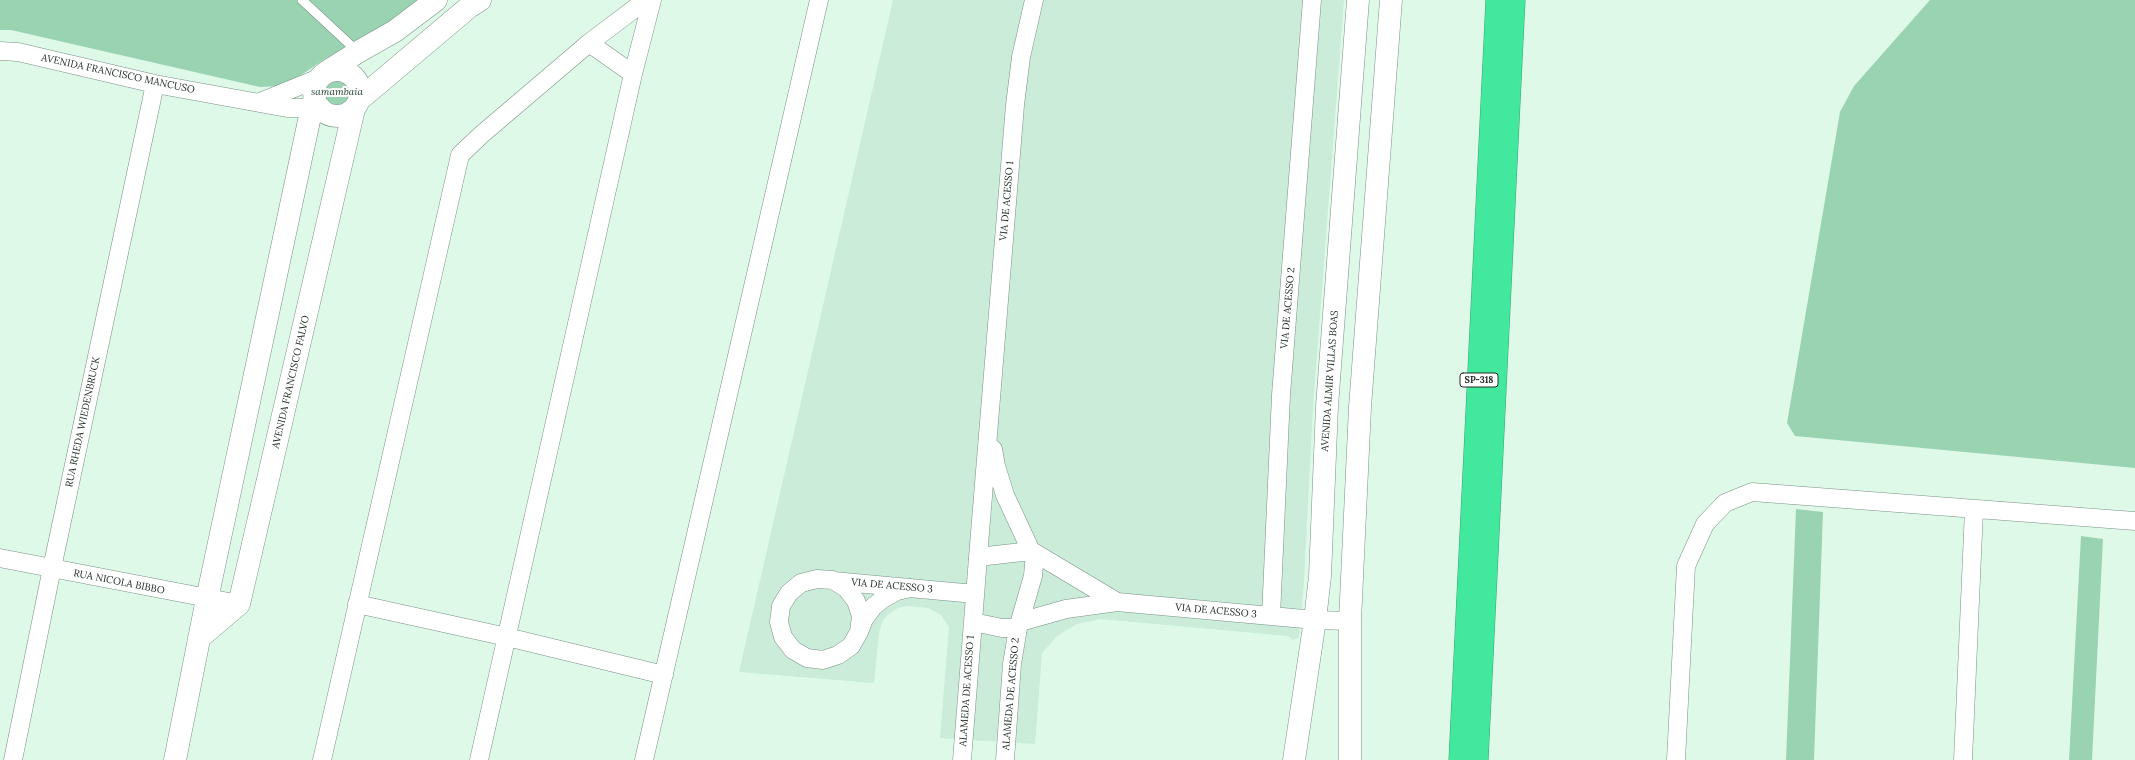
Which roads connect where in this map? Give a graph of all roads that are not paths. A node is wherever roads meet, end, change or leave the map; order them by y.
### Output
1 (302, 0) edge
2 (436, 0) edge
3 (480, 0) edge
4 (646, 0) edge
5 (652, 0) edge
6 (819, 0) edge
7 (1034, 0) edge
8 (1312, 0) edge
9 (1358, 0) edge
10 (1391, 0) edge
11 (1497, 0) edge
12 (1514, 0) edge
13 (589, 43) junction
14 (0, 51) edge
15 (358, 52) junction
16 (633, 74) junction
17 (323, 75) junction
18 (155, 84) junction
19 (260, 102) junction
20 (357, 104) junction
21 (318, 106) junction
22 (991, 404) junction
23 (1974, 510) junction
24 (2135, 521) edge
25 (1033, 552) junction
26 (978, 557) junction
27 (0, 558) edge
28 (52, 568) junction
29 (833, 580) junction
30 (911, 588) junction
31 (975, 594) junction
32 (207, 599) junction
33 (1117, 602) junction
34 (239, 604) junction
35 (357, 604) junction
36 (1270, 616) junction
37 (1315, 620) junction
38 (1350, 621) junction
39 (972, 622) junction
40 (1019, 625) junction
41 (859, 632) junction
42 (506, 637) junction
43 (199, 638) junction
44 (664, 675) junction
45 (13, 760) edge
46 (176, 760) edge
47 (322, 760) edge
48 (479, 760) edge
49 (644, 760) edge
50 (962, 760) edge
51 (1005, 760) edge
52 (1294, 760) edge
53 (1350, 760) edge
54 (1460, 760) edge
55 (1477, 760) edge
56 (1676, 760) edge
57 (1963, 760) edge

1 - 15 lane
2 - 15 street
3 - 20 street
4 - 13 street
5 - 16 street
6 - 44 street
7 - 22 street, VIA DE ACESSO 1
8 - 36 street, VIA DE ACESSO 2
9 - 37 street, AVENIDA ALMIR VILLAS BOAS
10 - 38 street
11 - 54 highway, SP-318
12 - 55 highway, SP-318
13 - 16 street
13 - 35 street
14 - 18 street, AVENIDA FRANCISCO MANCUSO
15 - 17 street
16 - 42 street
17 - 19 street
17 - 20 street
17 - 21 street
18 - 19 street, AVENIDA FRANCISCO MANCUSO
18 - 28 street, RUA RHEDA WIEDENBRUCK
19 - 21 street, AVENIDA FRANCISCO MANCUSO
20 - 21 street
20 - 34 street, AVENIDA FRANCISCO FALVO
21 - 32 street
22 - 25 street
22 - 26 street, ALAMEDA DE ACESSO 1
23 - 24 street
23 - 56 street
23 - 57 street
25 - 26 street
25 - 33 street
25 - 40 street, ALAMEDA DE ACESSO 2
26 - 31 street, ALAMEDA DE ACESSO 1
27 - 28 street, RUA NICOLA BIBBO
28 - 32 street, RUA NICOLA BIBBO
28 - 45 street, RUA RHEDA WIEDENBRUCK
29 - 30 street, VIA DE ACESSO 3
29 - 41 street
29 - 41 street
30 - 31 street, VIA DE ACESSO 3
30 - 41 street
31 - 39 street, ALAMEDA DE ACESSO 1
32 - 34 street, RUA NICOLA BIBBO
32 - 43 street
33 - 36 street, VIA DE ACESSO 3
33 - 40 street
34 - 43 street
35 - 42 street
35 - 47 street
36 - 37 street, VIA DE ACESSO 3
37 - 38 street, VIA DE ACESSO 3
37 - 52 street, AVENIDA ALMIR VILLAS BOAS
38 - 53 street
39 - 40 street
39 - 50 street, ALAMEDA DE ACESSO 1
40 - 51 street, ALAMEDA DE ACESSO 2
42 - 44 street
42 - 48 street
43 - 46 street
44 - 49 street

